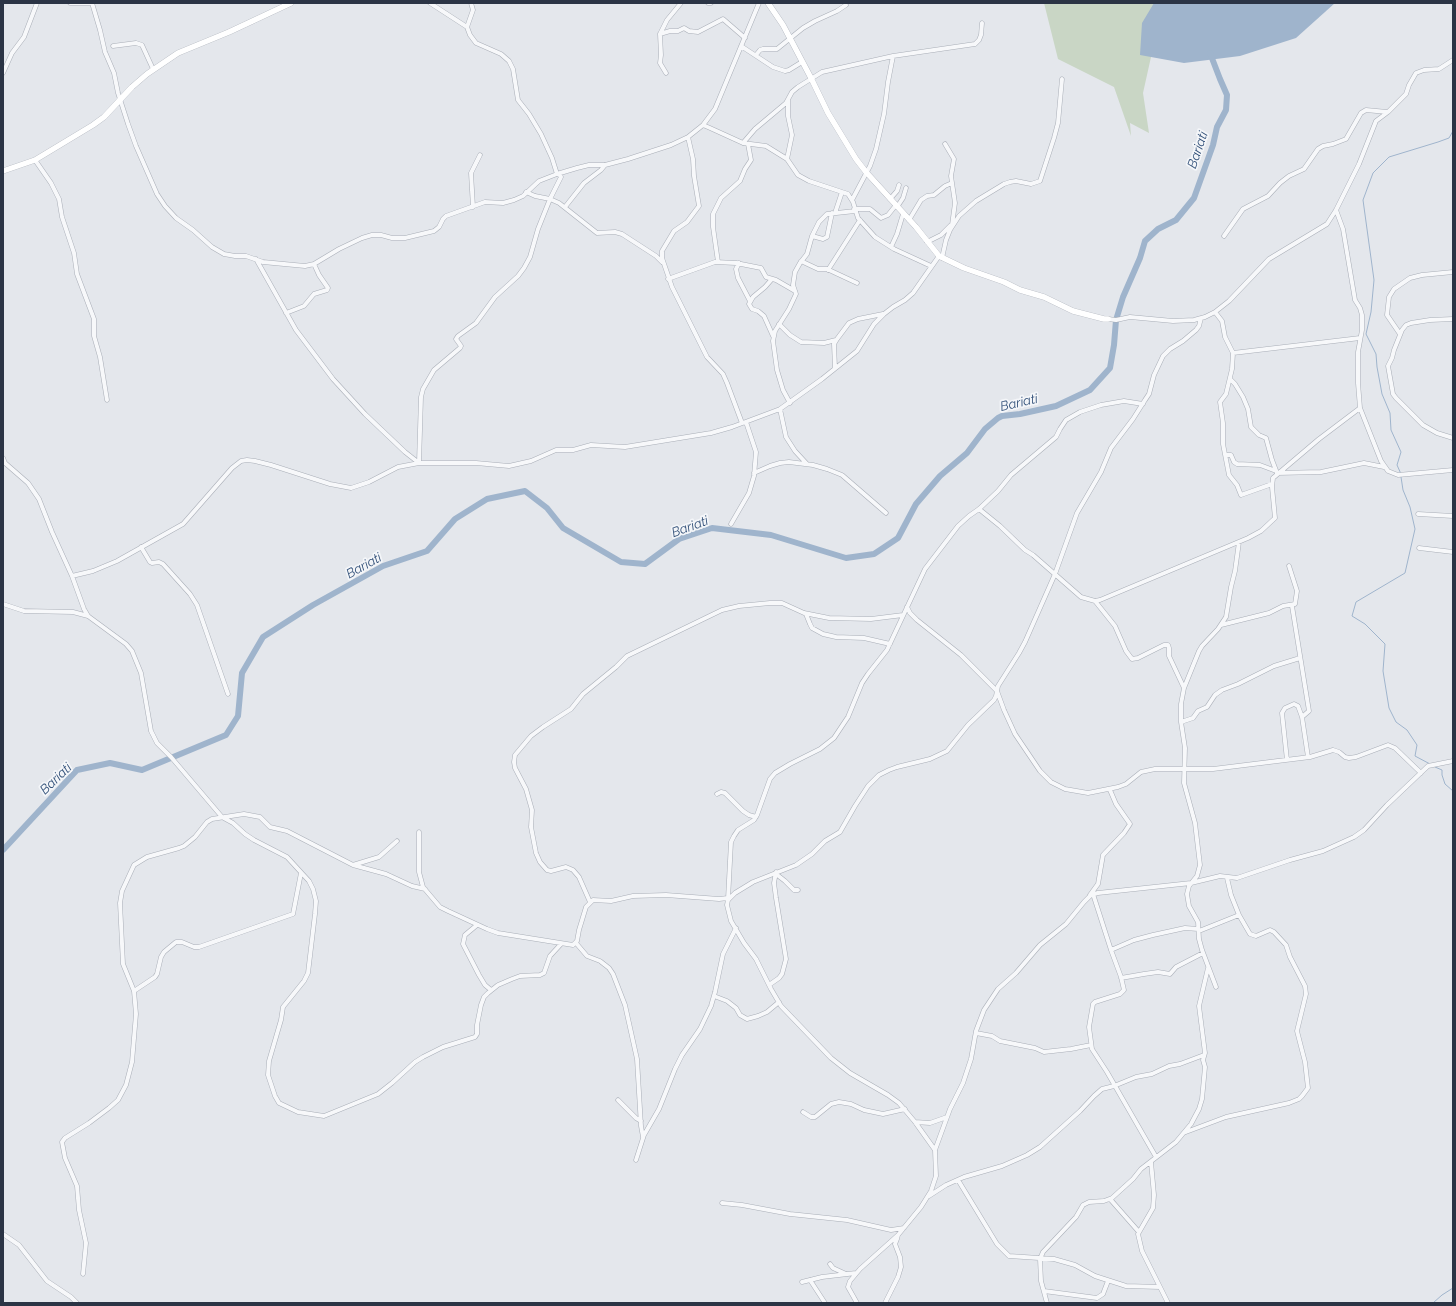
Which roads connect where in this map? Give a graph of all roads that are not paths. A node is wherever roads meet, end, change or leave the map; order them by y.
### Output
1 (37, 3) edge
2 (70, 3) edge
3 (92, 3) edge
4 (291, 3) edge
5 (430, 3) edge
6 (471, 3) edge
7 (681, 3) edge
8 (708, 3) edge
9 (711, 3) edge
10 (759, 3) edge
11 (768, 3) edge
12 (846, 5) dead end
13 (982, 22) dead end
14 (467, 27) junction
15 (660, 34) junction
16 (745, 38) junction
17 (789, 38) junction
18 (113, 46) dead end
19 (741, 46) junction
20 (756, 55) junction
21 (893, 56) junction
22 (1453, 60) edge
23 (802, 62) junction
24 (153, 69) junction
25 (3, 73) edge
26 (666, 73) dead end
27 (811, 78) junction
28 (1062, 79) dead end
29 (788, 99) junction
30 (120, 100) junction
31 (1388, 112) junction
32 (702, 126) junction
33 (688, 137) junction
34 (743, 143) junction
35 (748, 144) junction
36 (945, 144) dead end
37 (480, 155) dead end
38 (787, 159) junction
39 (35, 160) junction
40 (605, 165) junction
41 (3, 171) edge
42 (866, 172) junction
43 (557, 174) junction
44 (952, 183) junction
45 (899, 185) dead end
46 (906, 188) dead end
47 (526, 192) junction
48 (842, 192) junction
49 (890, 198) junction
50 (550, 199) junction
51 (852, 200) junction
52 (896, 206) junction
53 (473, 207) junction
54 (565, 207) junction
55 (855, 210) junction
56 (1336, 210) junction
57 (834, 213) junction
58 (903, 214) junction
59 (860, 220) junction
60 (909, 220) junction
61 (952, 226) junction
62 (812, 236) junction
63 (1224, 236) dead end
64 (927, 242) junction
65 (891, 247) junction
66 (941, 257) junction
67 (256, 259) junction
68 (801, 261) junction
69 (718, 262) junction
70 (738, 263) junction
71 (314, 264) junction
72 (664, 264) junction
73 (931, 266) junction
74 (828, 270) junction
75 (1453, 272) edge
76 (668, 279) junction
77 (772, 279) junction
78 (857, 283) dead end
79 (796, 291) junction
80 (750, 301) junction
81 (1215, 312) junction
82 (286, 313) junction
83 (884, 314) junction
84 (1201, 318) junction
85 (1108, 319) joint
86 (1453, 319) edge
87 (779, 324) junction
88 (1400, 334) junction
89 (773, 336) junction
90 (1360, 338) junction
91 (836, 340) junction
92 (1233, 353) junction
93 (835, 368) junction
94 (1230, 379) junction
95 (107, 400) dead end
96 (790, 402) junction
97 (1143, 404) junction
98 (1360, 408) junction
99 (780, 409) junction
100 (744, 423) junction
101 (1453, 438) edge
102 (1226, 455) junction
103 (3, 458) edge
104 (418, 463) junction
105 (807, 464) junction
106 (1384, 466) junction
107 (1453, 470) edge
108 (1277, 472) junction
109 (754, 473) junction
110 (1272, 484) junction
111 (979, 509) junction
112 (886, 513) dead end
113 (1418, 514) dead end
114 (1453, 516) edge
115 (731, 524) dead end
116 (1239, 542) junction
117 (141, 547) junction
118 (1419, 548) dead end
119 (1453, 552) edge
120 (1289, 566) dead end
121 (1055, 574) junction
122 (72, 576) junction
123 (1095, 601) junction
124 (3, 604) edge
125 (1292, 606) junction
126 (907, 607) junction
127 (806, 614) junction
128 (903, 615) junction
129 (88, 616) junction
130 (1221, 625) junction
131 (890, 644) junction
132 (1300, 658) junction
133 (1184, 688) junction
134 (997, 691) junction
135 (228, 694) dead end
136 (1302, 717) junction
137 (1181, 722) junction
138 (1308, 757) junction
139 (1287, 760) junction
140 (1453, 760) edge
141 (1184, 769) junction
142 (1421, 773) junction
143 (1110, 790) junction
144 (717, 794) dead end
145 (756, 817) junction
146 (224, 818) junction
147 (419, 832) dead end
148 (397, 841) dead end
149 (353, 865) junction
150 (301, 873) junction
151 (776, 873) junction
152 (1227, 878) junction
153 (1191, 883) junction
154 (425, 889) junction
155 (798, 890) dead end
156 (1093, 894) junction
157 (1088, 897) junction
158 (728, 899) junction
159 (590, 902) junction
160 (1239, 915) junction
161 (477, 925) junction
162 (736, 928) junction
163 (1199, 930) junction
164 (576, 943) junction
165 (561, 944) junction
166 (1111, 950) junction
167 (1203, 954) junction
168 (1208, 968) junction
169 (1121, 978) junction
170 (769, 985) junction
171 (1216, 987) dead end
172 (491, 990) junction
173 (134, 991) junction
174 (714, 996) junction
175 (779, 1002) junction
176 (976, 1033) junction
177 (1091, 1044) junction
178 (1204, 1055) junction
179 (1114, 1086) junction
180 (618, 1100) dead end
181 (905, 1109) junction
182 (803, 1112) dead end
183 (947, 1117) junction
184 (641, 1121) junction
185 (915, 1122) junction
186 (1184, 1133) junction
187 (644, 1137) junction
188 (934, 1150) junction
189 (1156, 1158) junction
190 (636, 1160) dead end
191 (1150, 1162) junction
192 (958, 1180) junction
193 (929, 1196) junction
194 (1110, 1199) junction
195 (722, 1202) dead end
196 (904, 1228) junction
197 (1139, 1232) junction
198 (3, 1234) edge
199 (898, 1235) junction
200 (1040, 1259) junction
201 (830, 1264) dead end
202 (856, 1273) junction
203 (84, 1274) dead end
204 (846, 1274) junction
205 (810, 1280) junction
206 (1108, 1281) junction
207 (802, 1282) dead end
208 (1160, 1287) junction
209 (1044, 1291) junction
210 (77, 1303) edge
211 (825, 1303) edge
212 (856, 1303) edge
213 (885, 1303) edge
214 (1047, 1303) edge
215 (1168, 1303) edge

1 - 25 street
2 - 3 street
3 - 30 street
4 - 24 street
5 - 14 street
6 - 14 street
7 - 15 street
8 - 9 street
10 - 16 street
11 - 17 street
12 - 17 street
13 - 21 street
14 - 43 street
15 - 16 street
15 - 26 street
16 - 19 street
17 - 20 street
17 - 23 street
18 - 24 street
19 - 20 street
19 - 32 street
20 - 23 street
21 - 27 street
21 - 42 street
22 - 31 street
23 - 27 street
24 - 30 street
27 - 29 street
27 - 42 street
28 - 61 street
29 - 34 street
29 - 38 street
30 - 39 street
30 - 67 street
31 - 56 street
31 - 63 street
32 - 33 street
32 - 34 street
33 - 40 street
33 - 72 street
34 - 35 street
35 - 38 street
35 - 69 street
36 - 44 street
37 - 53 street
38 - 48 street
39 - 41 street
39 - 95 street
40 - 43 street
40 - 54 street
42 - 49 street
42 - 51 street
43 - 47 street
43 - 50 street
44 - 60 street
44 - 61 street
45 - 49 street
46 - 52 street
47 - 50 street
47 - 53 street
48 - 51 street
48 - 57 street
49 - 52 street
50 - 54 street
50 - 104 street
51 - 55 street
52 - 55 street
52 - 58 street
53 - 71 street
54 - 72 street
55 - 57 street
55 - 59 street
56 - 81 street
56 - 90 street
57 - 62 street
57 - 62 street
58 - 60 street
58 - 65 street
59 - 65 street
59 - 74 street
60 - 64 street
61 - 64 street
61 - 66 street
62 - 68 street
64 - 66 street
65 - 73 street
66 - 73 street
66 - 85 street
67 - 71 street
67 - 82 street
68 - 74 street
68 - 79 street
69 - 70 street
69 - 76 street
70 - 77 street
70 - 80 street
71 - 82 street
72 - 76 street
73 - 83 street
74 - 78 street
75 - 88 street
76 - 100 street
77 - 79 street
77 - 80 street
79 - 87 street
80 - 89 street
81 - 84 street
81 - 92 street
82 - 104 street
83 - 91 street
83 - 93 street
84 - 85 street
84 - 97 street
86 - 88 street
87 - 89 street
87 - 91 street
88 - 101 street
89 - 96 street
90 - 92 street
90 - 98 street
91 - 93 street
92 - 94 street
93 - 96 street
94 - 102 street
94 - 108 street
96 - 99 street
97 - 111 street
97 - 121 street
98 - 106 street
98 - 108 street
99 - 100 street
99 - 105 street
100 - 104 street
100 - 109 street
102 - 108 street
102 - 110 street
103 - 122 street
104 - 117 street
105 - 109 street
105 - 112 street
106 - 107 street
106 - 108 street
108 - 110 street
109 - 115 street
110 - 116 street
111 - 121 street
111 - 126 street
113 - 114 street
116 - 123 street
116 - 130 street
117 - 122 street
117 - 135 street
118 - 119 street
120 - 125 street
121 - 123 street
121 - 134 street
122 - 129 street
123 - 133 street
124 - 129 street
125 - 130 street
125 - 132 street
126 - 128 street
126 - 134 street
127 - 128 street
127 - 131 street
127 - 159 street
128 - 131 street
129 - 146 street
130 - 133 street
131 - 145 street
132 - 136 street
132 - 137 street
133 - 137 street
134 - 143 street
134 - 151 street
136 - 138 street
136 - 139 street
137 - 141 street
138 - 139 street
138 - 142 street
139 - 141 street
140 - 142 street
141 - 143 street
141 - 153 street
142 - 152 street
143 - 157 street
144 - 145 street
145 - 158 street
146 - 149 street
146 - 150 street
146 - 173 street
147 - 154 street
148 - 149 street
149 - 154 street
150 - 172 street
150 - 173 street
151 - 155 street
151 - 158 street
151 - 170 street
152 - 153 street
152 - 160 street
153 - 156 street
153 - 163 street
154 - 161 street
156 - 157 street
156 - 166 street
157 - 176 street
158 - 159 street
158 - 162 street
159 - 164 street
160 - 163 street
160 - 186 street
161 - 165 street
161 - 172 street
162 - 170 street
162 - 174 street
163 - 166 street
163 - 167 street
164 - 165 street
164 - 184 street
165 - 172 street
166 - 169 street
167 - 168 street
167 - 169 street
168 - 171 street
168 - 178 street
169 - 177 street
170 - 175 street
173 - 203 street
174 - 175 street
174 - 187 street
175 - 181 street
176 - 177 street
176 - 183 street
177 - 179 street
178 - 179 street
178 - 186 street
179 - 189 street
179 - 192 street
180 - 184 street
181 - 182 street
181 - 185 street
183 - 185 street
183 - 188 street
184 - 187 street
185 - 188 street
186 - 189 street
187 - 190 street
188 - 193 street
189 - 191 street
191 - 194 street
191 - 197 street
192 - 193 street
192 - 200 street
193 - 196 street
194 - 197 street
194 - 200 street
195 - 196 street
196 - 199 street
197 - 208 street
198 - 210 street
199 - 202 street
199 - 213 street
200 - 206 street
200 - 209 street
201 - 204 street
202 - 204 street
202 - 212 street
204 - 205 street
205 - 207 street
205 - 211 street
206 - 208 street
206 - 209 street
208 - 215 street
209 - 214 street

